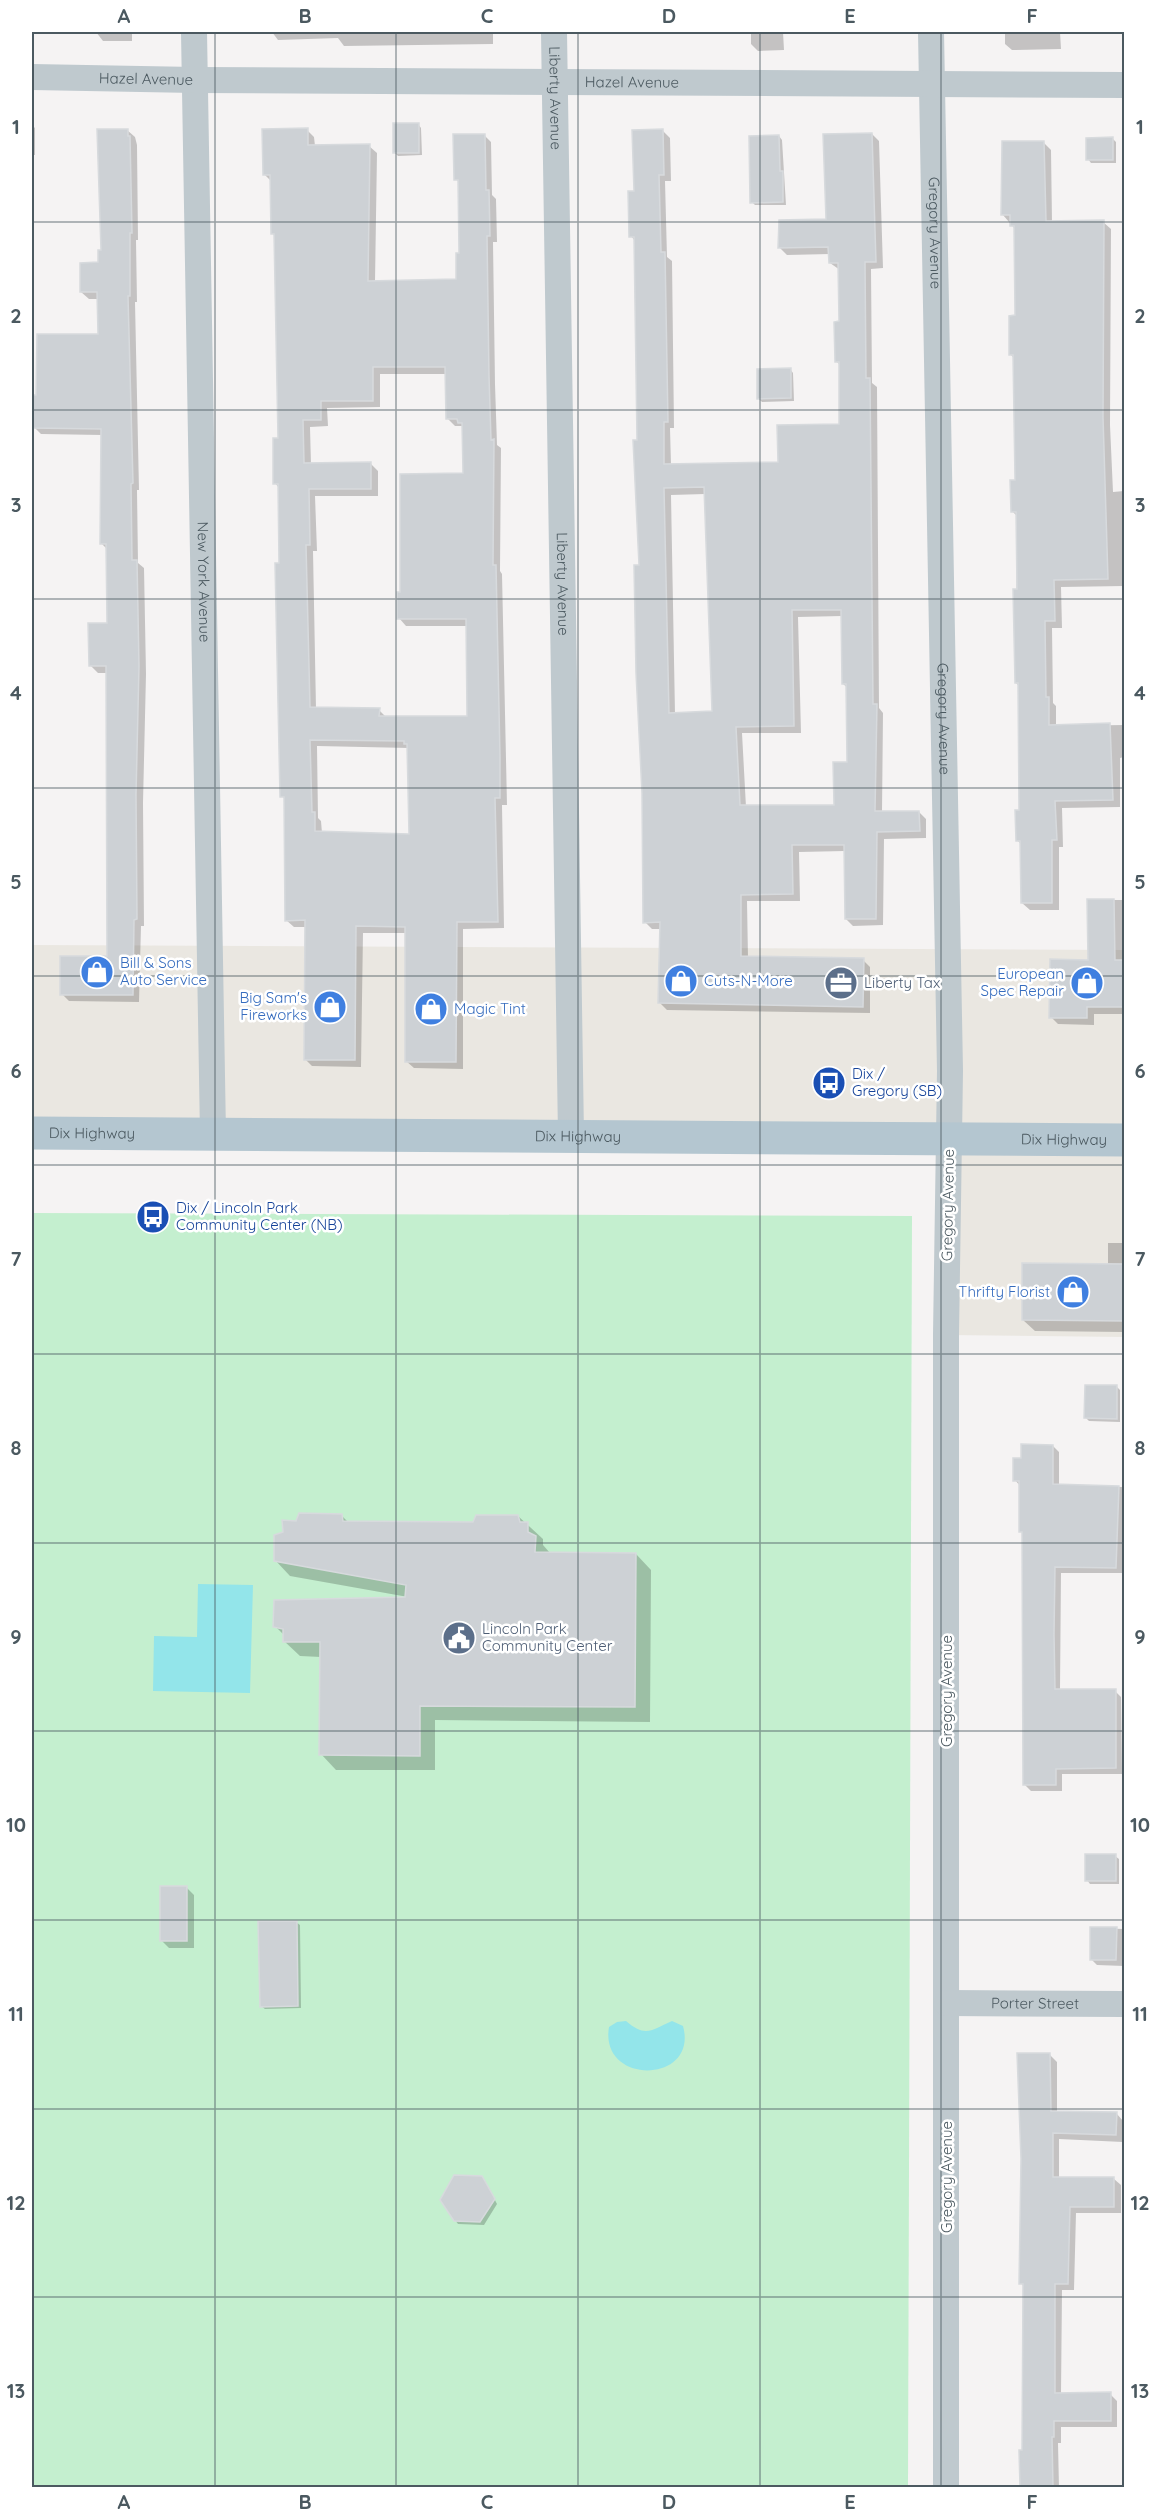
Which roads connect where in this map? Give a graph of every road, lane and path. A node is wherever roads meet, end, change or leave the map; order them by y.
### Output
1 (194, 32) edge
2 (554, 32) edge
3 (931, 32) edge
4 (32, 76) edge
5 (195, 80) junction
6 (555, 82) junction
7 (932, 83) junction
8 (1125, 85) edge
9 (32, 1133) edge
10 (213, 1134) junction
11 (571, 1136) junction
12 (948, 1139) junction
13 (1125, 1140) edge
14 (947, 2003) junction
15 (1125, 2004) edge
16 (946, 2487) edge

1 - 5 street, New York Avenue
2 - 6 street, Liberty Avenue
3 - 7 street, Gregory Avenue
4 - 5 street, Hazel Avenue
5 - 6 street, Hazel Avenue
5 - 10 street, New York Avenue
6 - 7 street, Hazel Avenue
6 - 11 street, Liberty Avenue
7 - 8 street, Hazel Avenue
7 - 12 street, Gregory Avenue
9 - 10 main road, Dix Highway
10 - 11 main road, Dix Highway
11 - 12 main road, Dix Highway
12 - 13 main road, Dix Highway
12 - 14 street, Gregory Avenue
14 - 15 street, Porter Street
14 - 16 street, Gregory Avenue

